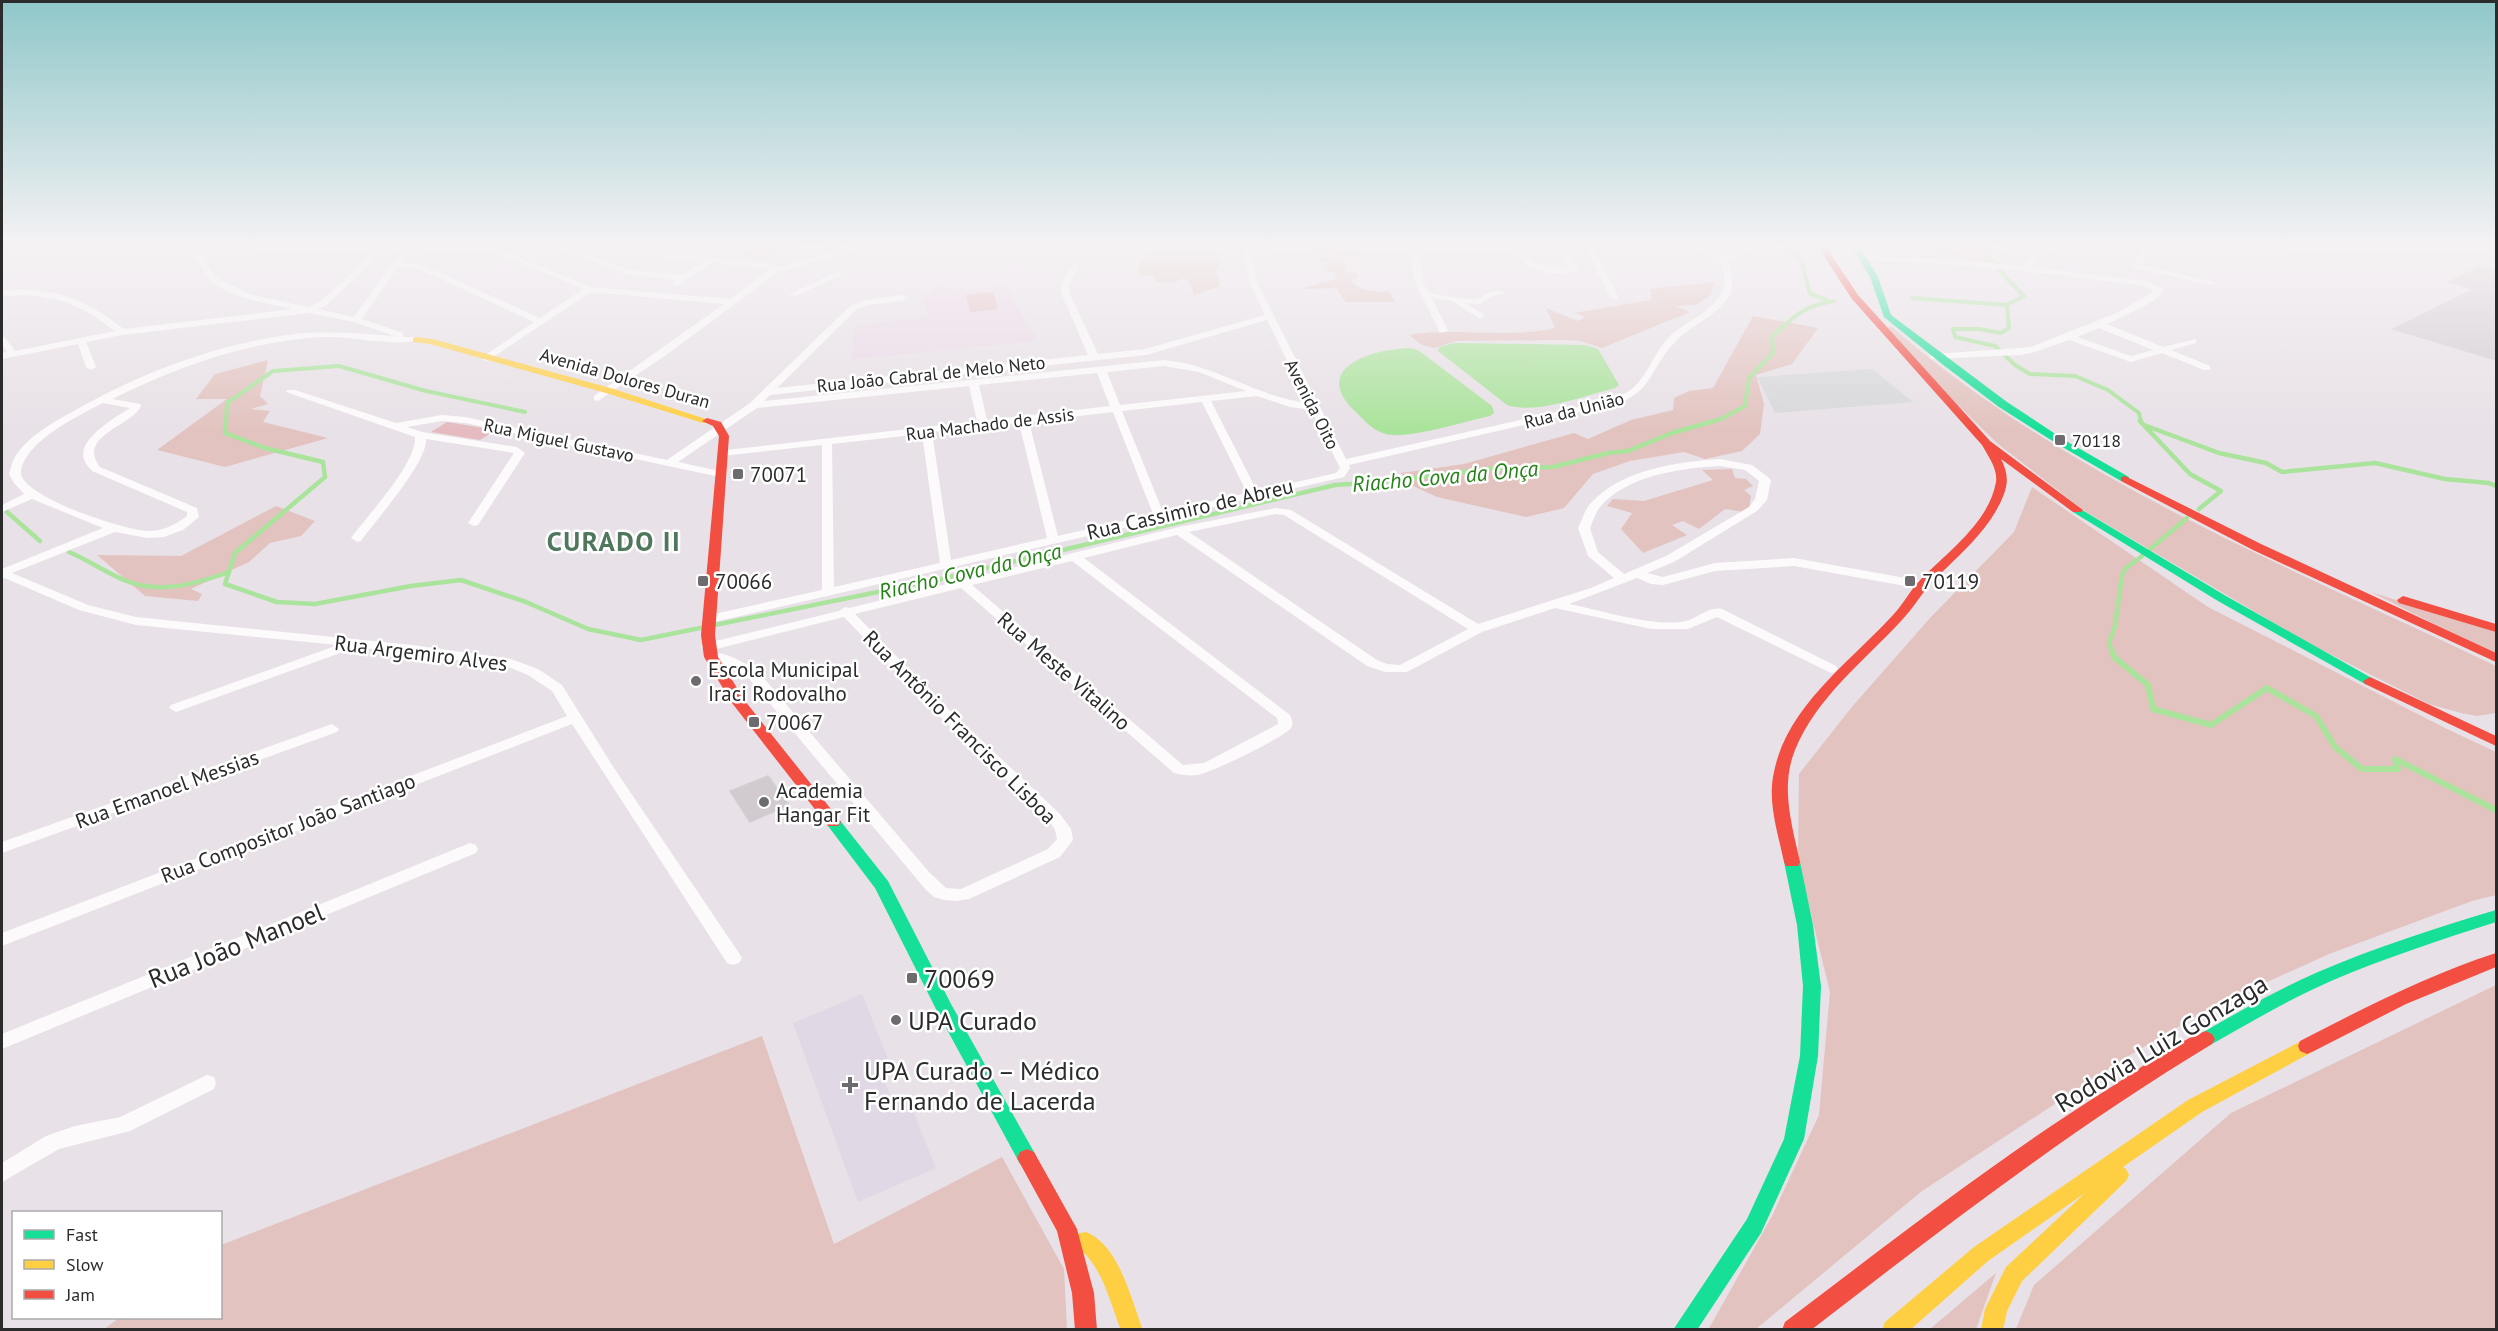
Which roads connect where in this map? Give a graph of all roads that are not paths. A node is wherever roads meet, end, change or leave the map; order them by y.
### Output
1 (85, 306) edge
2 (291, 306) edge
3 (317, 306) edge
4 (365, 306) edge
5 (507, 306) edge
6 (563, 306) edge
7 (726, 306) edge
8 (858, 306) edge
9 (1071, 306) edge
10 (1264, 306) edge
11 (1430, 306) edge
12 (1466, 306) edge
13 (1717, 306) edge
14 (1863, 306) edge
15 (1877, 306) edge
16 (1884, 306) edge
17 (2138, 306) edge
18 (309, 310) junction
19 (1887, 315) junction
20 (1480, 316) dead end
21 (1269, 317) junction
22 (356, 320) junction
23 (540, 321) junction
24 (2098, 324) junction
25 (1443, 331) dead end
26 (122, 332) junction
27 (2068, 337) junction
28 (2, 339) edge
29 (414, 339) junction
30 (81, 340) junction
31 (2193, 341) dead end
32 (2163, 350) junction
33 (13, 354) junction
34 (2, 356) edge
35 (1094, 357) junction
36 (1935, 357) junction
37 (488, 358) junction
38 (91, 367) dead end
39 (2207, 368) dead end
40 (1101, 370) junction
41 (974, 384) junction
42 (291, 392) dead end
43 (767, 392) junction
44 (1258, 393) junction
45 (604, 394) junction
46 (1205, 399) junction
47 (103, 400) junction
48 (754, 405) junction
49 (1313, 407) junction
50 (1115, 409) junction
51 (1023, 420) junction
52 (983, 424) junction
53 (398, 426) junction
54 (720, 429) junction
55 (927, 431) junction
56 (420, 435) junction
57 (827, 442) junction
58 (1986, 443) junction
59 (722, 453) junction
60 (669, 463) junction
61 (1342, 463) junction
62 (720, 474) junction
63 (33, 494) junction
64 (1253, 494) junction
65 (2, 509) edge
66 (1159, 516) junction
67 (474, 524) dead end
68 (112, 529) junction
69 (1179, 531) junction
70 (357, 538) dead end
71 (1053, 540) junction
72 (1074, 556) junction
73 (2284, 559) junction
74 (946, 565) junction
75 (2, 573) edge
76 (1636, 573) junction
77 (1623, 579) junction
78 (962, 583) junction
79 (1922, 585) junction
80 (828, 592) junction
81 (1556, 604) junction
82 (845, 612) junction
83 (2496, 628) edge
84 (1478, 629) junction
85 (709, 636) junction
86 (357, 644) junction
87 (2496, 659) edge
88 (1831, 669) dead end
89 (2406, 700) junction
90 (176, 708) dead end
91 (575, 718) junction
92 (2487, 720) dead end
93 (332, 729) dead end
94 (2496, 741) edge
95 (2, 848) edge
96 (470, 849) dead end
97 (2496, 916) edge
98 (2, 940) edge
99 (733, 958) dead end
100 (2496, 960) edge
101 (2, 1042) edge
102 (207, 1083) dead end
103 (2195, 1106) junction
104 (2, 1173) edge
105 (1072, 1244) junction
106 (1086, 1329) edge
107 (1132, 1329) edge
108 (1684, 1329) edge
109 (1793, 1329) edge
110 (1893, 1329) edge
111 (1992, 1329) edge

1 - 26 street
2 - 18 street, Avenida Dolores Duran
3 - 18 street
4 - 22 street
5 - 23 street
6 - 23 street
7 - 45 street
8 - 43 street
9 - 35 street
10 - 21 street, Avenida Oito
11 - 25 street
12 - 20 street
13 - 61 street, Rua da União
14 - 58 main road
15 - 19 main road
16 - 19 main road
17 - 24 street
18 - 22 street, Avenida Dolores Duran
18 - 26 street
19 - 36 main road
21 - 35 street, Rua João Cabral de Melo Neto
21 - 49 street, Avenida Oito
22 - 29 street, Avenida Dolores Duran
23 - 37 street
24 - 27 street
24 - 32 street
26 - 30 street
27 - 32 street
27 - 36 street
28 - 33 street
29 - 37 main road, Avenida Dolores Duran
29 - 45 main road, Avenida Dolores Duran
29 - 47 street
30 - 33 street
30 - 38 street
31 - 32 street
32 - 39 street
33 - 34 street
35 - 43 street, Rua João Cabral de Melo Neto
36 - 73 main road
37 - 45 main road, Avenida Dolores Duran
40 - 41 street, Rua João Cabral de Melo Neto
40 - 44 street, Rua João Cabral de Melo Neto
40 - 50 street
41 - 48 street, Rua João Cabral de Melo Neto
41 - 52 street, Rua João Cabral de Melo Neto
42 - 53 street
43 - 48 street
44 - 46 street, Rua Machado de Assis
44 - 49 street, Rua João Cabral de Melo Neto
45 - 54 main road, Avenida Dolores Duran
46 - 50 street, Rua Machado de Assis
46 - 64 street
47 - 63 street
47 - 68 street
48 - 54 street
49 - 61 street, Avenida Oito
50 - 51 street, Rua Machado de Assis
50 - 66 street
51 - 52 street, Rua Machado de Assis
51 - 71 street
52 - 55 street, Rua Machado de Assis
53 - 56 street
53 - 60 street, Rua Miguel Gustavo
54 - 59 main road
54 - 60 street
55 - 57 street, Rua Machado de Assis
55 - 74 street
56 - 67 street
56 - 70 street
57 - 59 street, Rua Machado de Assis
57 - 80 street
58 - 79 main road
58 - 89 main road
59 - 62 main road
60 - 62 street, Rua Miguel Gustavo
61 - 64 street, Rua Cassimiro de Abreu
62 - 85 main road
63 - 65 street
63 - 68 street
64 - 66 street, Rua Cassimiro de Abreu
66 - 71 street, Rua Cassimiro de Abreu
68 - 75 street
69 - 72 street, Rua Cassimiro de Abreu
69 - 84 street, Rua Cassimiro de Abreu
69 - 84 street
71 - 74 street, Rua Cassimiro de Abreu
72 - 78 street, Rua Cassimiro de Abreu
72 - 78 street, Rua Meste Vitalino
73 - 83 main road
73 - 87 main road
74 - 80 street, Rua Cassimiro de Abreu
75 - 86 street, Rua Argemiro Alves
76 - 77 street
76 - 77 street
76 - 79 street
77 - 81 street
78 - 82 street, Rua Cassimiro de Abreu
79 - 108 main road
80 - 85 street, Rua Cassimiro de Abreu
81 - 84 street
81 - 88 street
82 - 85 street, Rua Cassimiro de Abreu
82 - 85 street, Rua Antônio Francisco Lisboa
85 - 105 main road
86 - 90 street
86 - 91 street, Rua Argemiro Alves
89 - 92 main road
89 - 94 main road
91 - 98 street, Rua Compositor João Santiago
91 - 99 street, Rua Argemiro Alves
93 - 95 street, Rua Emanoel Messias
96 - 101 street, Rua João Manoel
97 - 109 main road, Rodovia Luiz Gonzaga
100 - 103 main road
102 - 104 street
103 - 110 main road
103 - 111 main road
105 - 106 main road
105 - 107 main road

